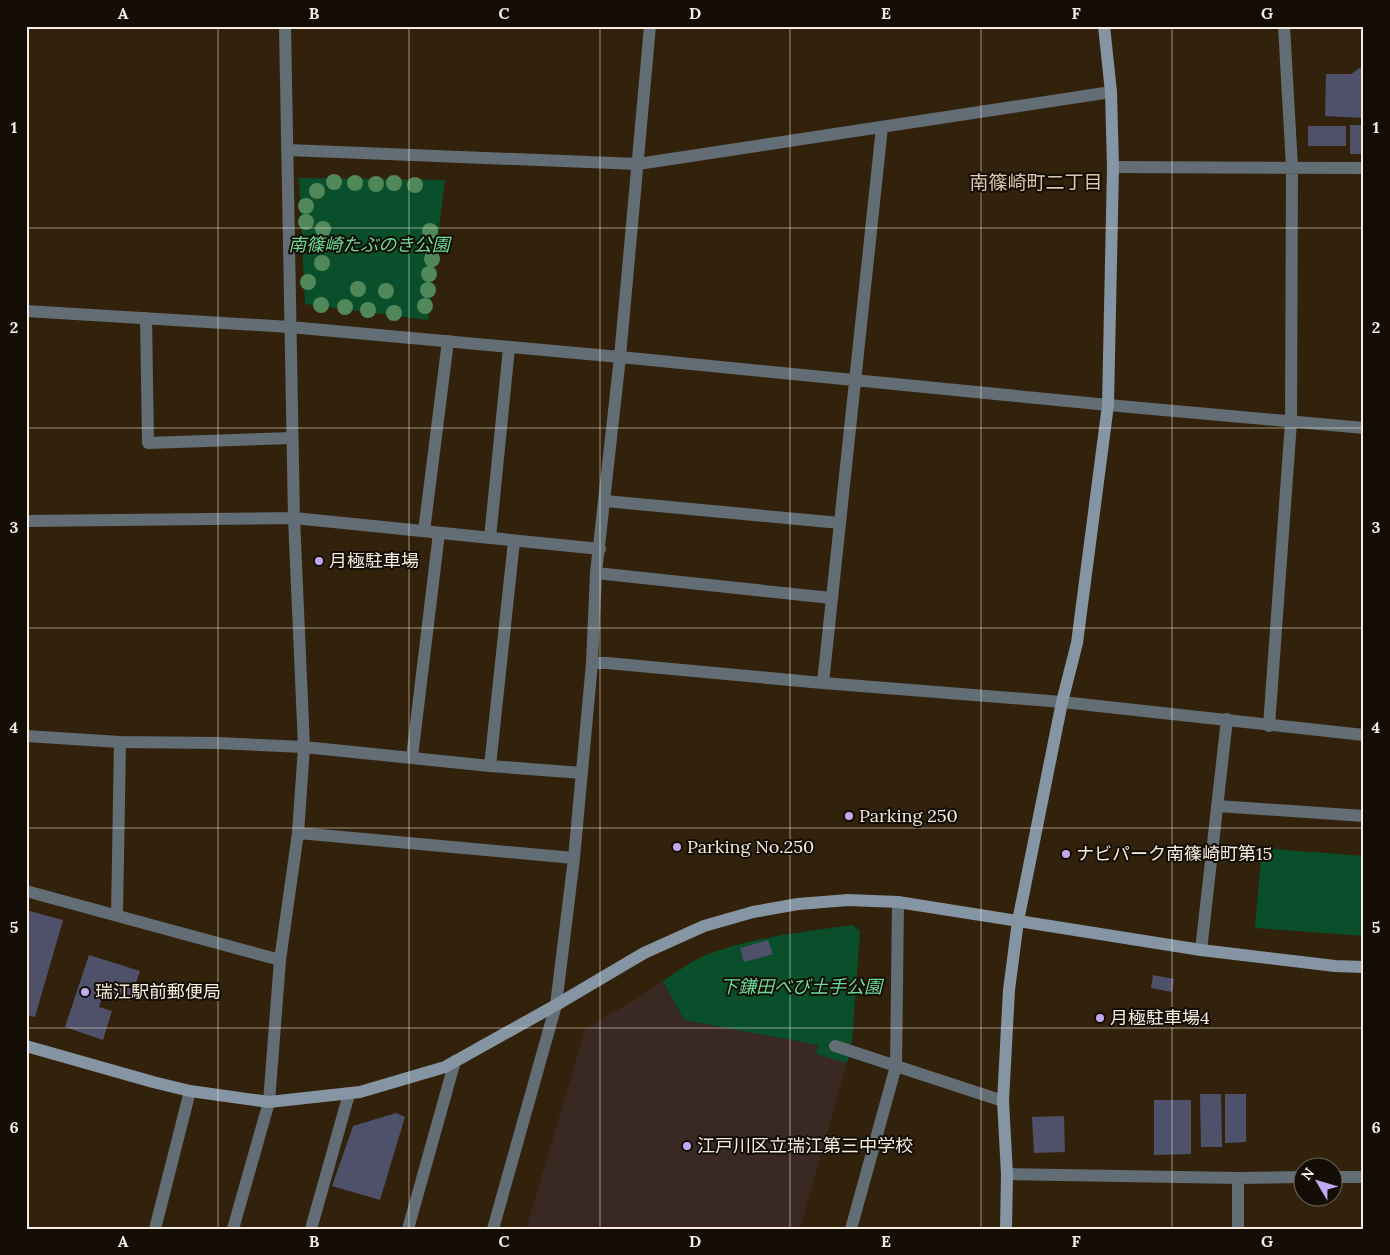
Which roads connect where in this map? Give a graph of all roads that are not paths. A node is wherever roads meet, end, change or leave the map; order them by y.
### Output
1 (285, 26) edge
2 (650, 26) edge
3 (1104, 26) edge
4 (1284, 26) edge
5 (1111, 92) junction
6 (882, 127) junction
7 (288, 150) junction
8 (638, 164) junction
9 (1113, 167) junction
10 (1292, 167) junction
11 (1364, 168) edge
12 (26, 311) edge
13 (146, 318) junction
14 (290, 327) junction
15 (448, 341) junction
16 (509, 348) junction
17 (620, 357) junction
18 (855, 380) junction
19 (1108, 405) junction
20 (1291, 422) junction
21 (1364, 428) edge
22 (292, 438) junction
23 (605, 501) junction
24 (294, 518) junction
25 (26, 521) edge
26 (840, 523) junction
27 (424, 531) junction
28 (439, 533) junction
29 (490, 538) junction
30 (514, 541) junction
31 (600, 549) junction
32 (596, 573) junction
33 (832, 598) junction
34 (592, 664) junction
35 (823, 683) junction
36 (1062, 702) junction
37 (1227, 719) junction
38 (1269, 726) junction
39 (1364, 735) edge
40 (26, 736) edge
41 (120, 742) junction
42 (304, 747) junction
43 (412, 758) junction
44 (490, 766) junction
45 (582, 773) junction
46 (1216, 806) junction
47 (1364, 816) edge
48 (298, 834) junction
49 (574, 858) junction
50 (26, 891) edge
51 (898, 902) junction
52 (117, 915) junction
53 (1018, 921) junction
54 (1201, 950) junction
55 (280, 960) junction
56 (1364, 967) edge
57 (556, 1005) junction
58 (26, 1046) edge
59 (835, 1046) dead end
60 (455, 1061) junction
61 (896, 1066) junction
62 (190, 1091) junction
63 (349, 1094) junction
64 (1003, 1100) junction
65 (269, 1102) junction
66 (1007, 1174) junction
67 (1292, 1177) edge
68 (1342, 1177) edge
69 (1364, 1177) edge
70 (1238, 1178) junction
71 (154, 1229) edge
72 (233, 1229) edge
73 (312, 1229) edge
74 (408, 1229) edge
75 (493, 1229) edge
76 (851, 1229) edge
77 (1006, 1229) edge
78 (1238, 1229) edge

1 - 7 street
2 - 8 street
3 - 5 street
4 - 10 street
5 - 6 street
5 - 9 street
6 - 8 street
6 - 18 street
7 - 8 street
7 - 14 street
8 - 17 street
9 - 10 street
9 - 19 street
10 - 11 street
10 - 20 street
12 - 13 street
13 - 14 street
13 - 22 street
14 - 15 street
14 - 22 street
15 - 16 street
15 - 27 street
16 - 17 street
16 - 29 street
17 - 18 street
17 - 23 street
18 - 19 street
18 - 26 street
19 - 20 street
19 - 36 street
20 - 21 street
20 - 38 street
22 - 24 street
23 - 26 street
23 - 31 street
24 - 25 street
24 - 27 street
24 - 42 street
26 - 33 street
27 - 28 street
28 - 29 street
28 - 43 street
29 - 30 street
30 - 31 street
30 - 44 street
31 - 32 street
32 - 33 street
32 - 34 street
33 - 35 street
34 - 35 street
34 - 45 street
35 - 36 street
36 - 37 street
36 - 53 street
37 - 38 street
37 - 46 street
38 - 39 street
40 - 41 street
41 - 42 street
41 - 52 street
42 - 43 street
42 - 48 street
43 - 44 street
44 - 45 street
45 - 49 street
46 - 47 street
46 - 54 street
48 - 49 street
48 - 55 street
49 - 57 street
50 - 52 street
51 - 53 street
51 - 57 street
51 - 61 street
52 - 55 street
53 - 54 street
53 - 64 street
54 - 56 street
55 - 65 street
57 - 60 street
57 - 75 street
58 - 62 street
59 - 61 street
60 - 63 street
60 - 74 street
61 - 64 street
61 - 76 street
62 - 65 street
62 - 71 street
63 - 65 street
63 - 73 street
64 - 66 street
65 - 72 street
66 - 70 street
66 - 77 street
67 - 70 street
68 - 69 street
70 - 78 street

